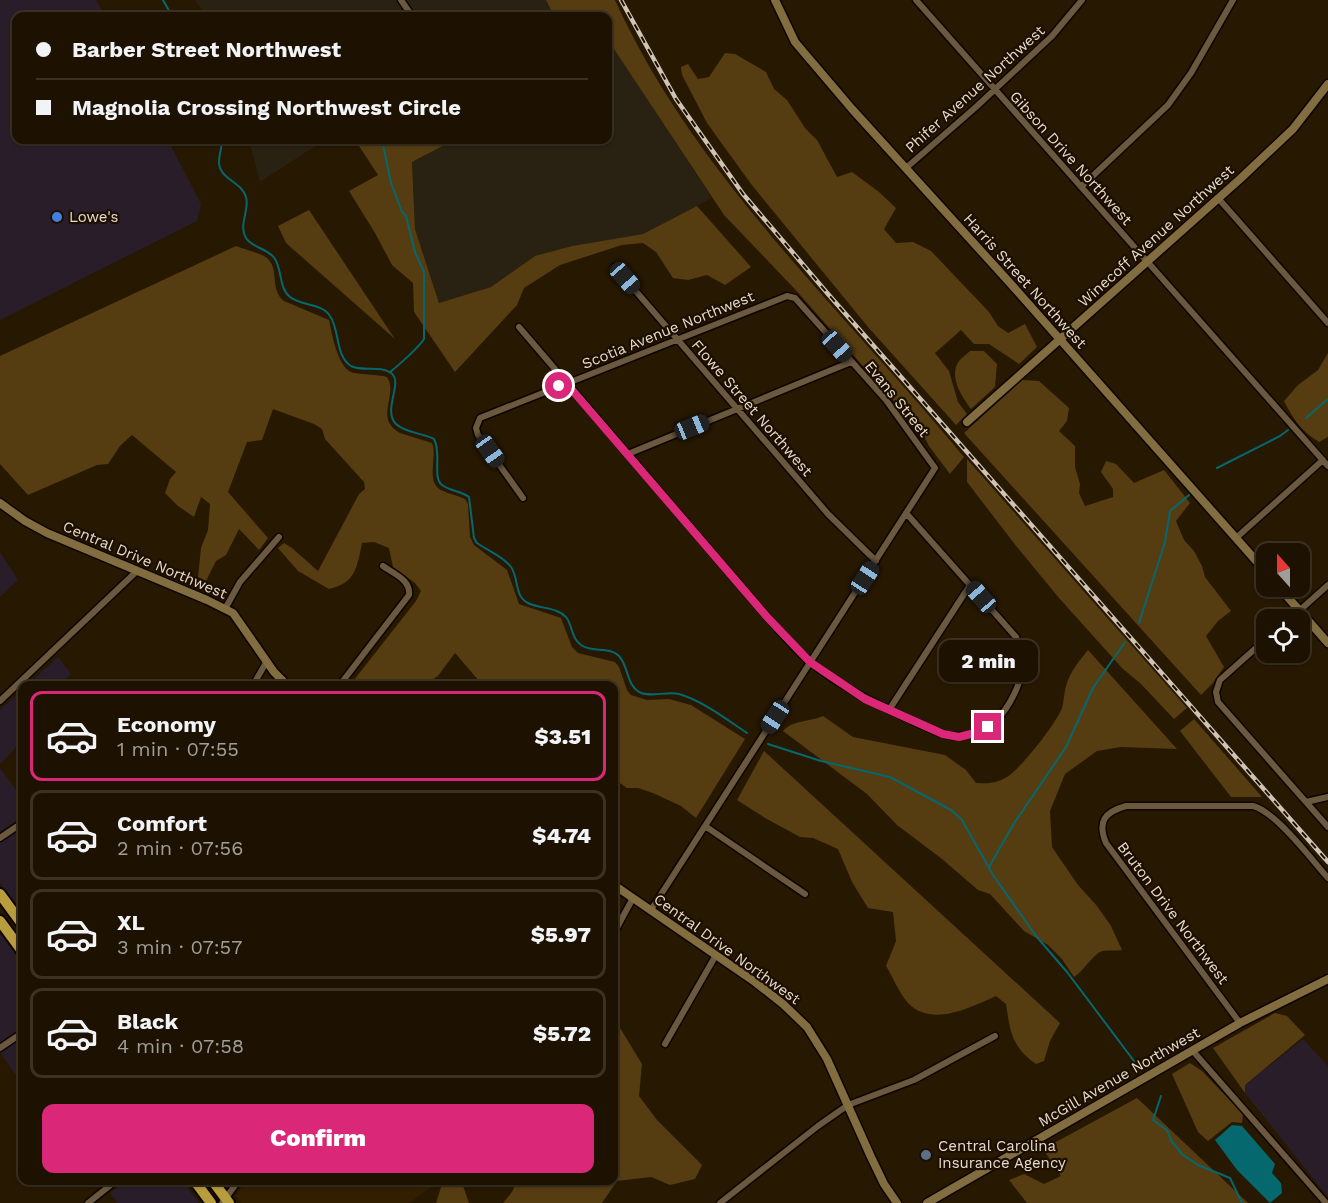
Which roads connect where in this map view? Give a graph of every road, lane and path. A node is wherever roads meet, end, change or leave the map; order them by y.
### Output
1 (774, 0) edge
2 (916, 0) edge
3 (1082, 0) edge
4 (1233, 0) edge
5 (1327, 89) edge
6 (994, 90) junction
7 (906, 168) junction
8 (1081, 187) junction
9 (1218, 198) junction
10 (1148, 261) junction
11 (615, 267) dead end
12 (787, 296) joint
13 (1328, 324) edge
14 (519, 327) dead end
15 (677, 339) junction
16 (1059, 341) junction
17 (851, 362) junction
18 (566, 383) junction
19 (738, 409) junction
20 (967, 422) dead end
21 (628, 454) junction
22 (1323, 460) junction
23 (1328, 466) edge
24 (523, 498) dead end
25 (0, 502) edge
26 (906, 513) junction
27 (279, 537) dead end
28 (1236, 538) junction
29 (876, 561) junction
30 (1256, 561) edge
31 (384, 566) dead end
32 (137, 571) junction
33 (970, 585) junction
34 (1328, 585) edge
35 (1288, 597) edge
36 (225, 609) junction
37 (1298, 609) edge
38 (1300, 609) edge
39 (1310, 623) edge
40 (1328, 643) edge
41 (1256, 648) edge
42 (267, 661) junction
43 (810, 662) junction
44 (21, 681) edge
45 (256, 681) edge
46 (283, 681) edge
47 (343, 681) edge
48 (18, 684) edge
49 (0, 701) edge
50 (889, 710) junction
51 (1328, 797) edge
52 (1306, 802) junction
53 (18, 826) edge
54 (705, 826) junction
55 (1328, 827) edge
56 (0, 838) edge
57 (1328, 878) edge
58 (618, 888) edge
59 (0, 894) edge
60 (805, 894) dead end
61 (633, 898) junction
62 (651, 910) junction
63 (18, 919) edge
64 (0, 921) edge
65 (618, 926) edge
66 (18, 946) edge
67 (716, 955) junction
68 (1328, 979) edge
69 (1240, 1023) junction
70 (18, 1036) edge
71 (995, 1036) dead end
72 (665, 1044) dead end
73 (0, 1048) edge
74 (1192, 1050) junction
75 (848, 1105) junction
76 (111, 1185) edge
77 (198, 1185) edge
78 (215, 1185) edge
79 (236, 1185) edge
80 (226, 1202) edge
81 (88, 1203) edge
82 (211, 1203) edge
83 (720, 1203) edge
84 (897, 1203) edge
85 (927, 1203) edge
86 (1326, 1203) edge

1 - 7 street, Harris Street Northwest
2 - 6 street, Gibson Drive Northwest
3 - 6 street, Phifer Avenue Northwest
4 - 8 street
5 - 9 street, Winecoff Avenue Northwest
6 - 7 street, Phifer Avenue Northwest
6 - 8 street, Gibson Drive Northwest
7 - 16 street, Harris Street Northwest
8 - 10 street, Gibson Drive Northwest
9 - 10 street, Winecoff Avenue Northwest
9 - 13 street
10 - 16 street, Winecoff Avenue Northwest
10 - 22 street, Gibson Drive Northwest
11 - 15 street, Flowe Street Northwest
12 - 15 street, Scotia Avenue Northwest
12 - 17 street, Evans Street
14 - 18 street
15 - 18 street, Scotia Avenue Northwest
15 - 19 street, Flowe Street Northwest
16 - 20 street, Winecoff Avenue Northwest
16 - 28 street, Harris Street Northwest
17 - 19 street
17 - 26 street, Evans Street
18 - 21 street
18 - 24 street, Scotia Avenue Northwest
19 - 21 street
19 - 29 street, Flowe Street Northwest
21 - 43 street
22 - 23 street, Gibson Drive Northwest
22 - 28 street
25 - 32 street, Central Drive Northwest
26 - 29 street
26 - 33 street
27 - 36 street
28 - 30 street, Harris Street Northwest
29 - 43 street
31 - 47 street
32 - 36 street, Central Drive Northwest
32 - 44 street
33 - 50 street
33 - 50 street
34 - 38 street
35 - 37 street
36 - 42 street, Central Drive Northwest
39 - 40 street
41 - 52 street
42 - 45 street
42 - 46 street, Central Drive Northwest
43 - 50 street
43 - 54 street
48 - 49 street
51 - 52 street
52 - 55 street
53 - 56 street
54 - 60 street
54 - 62 street
57 - 69 street, Bruton Drive Northwest
58 - 61 street, Central Drive Northwest
59 - 63 highway
61 - 62 street, Central Drive Northwest
61 - 65 street
62 - 67 street, Central Drive Northwest
64 - 66 highway
67 - 72 street
67 - 75 street, Central Drive Northwest
68 - 69 street, McGill Avenue Northwest
69 - 74 street, McGill Avenue Northwest
70 - 73 street
71 - 75 street
74 - 85 street, McGill Avenue Northwest
74 - 86 street
75 - 83 street
75 - 84 street, Central Drive Northwest
76 - 81 street
77 - 82 highway
78 - 80 highway
79 - 80 street

